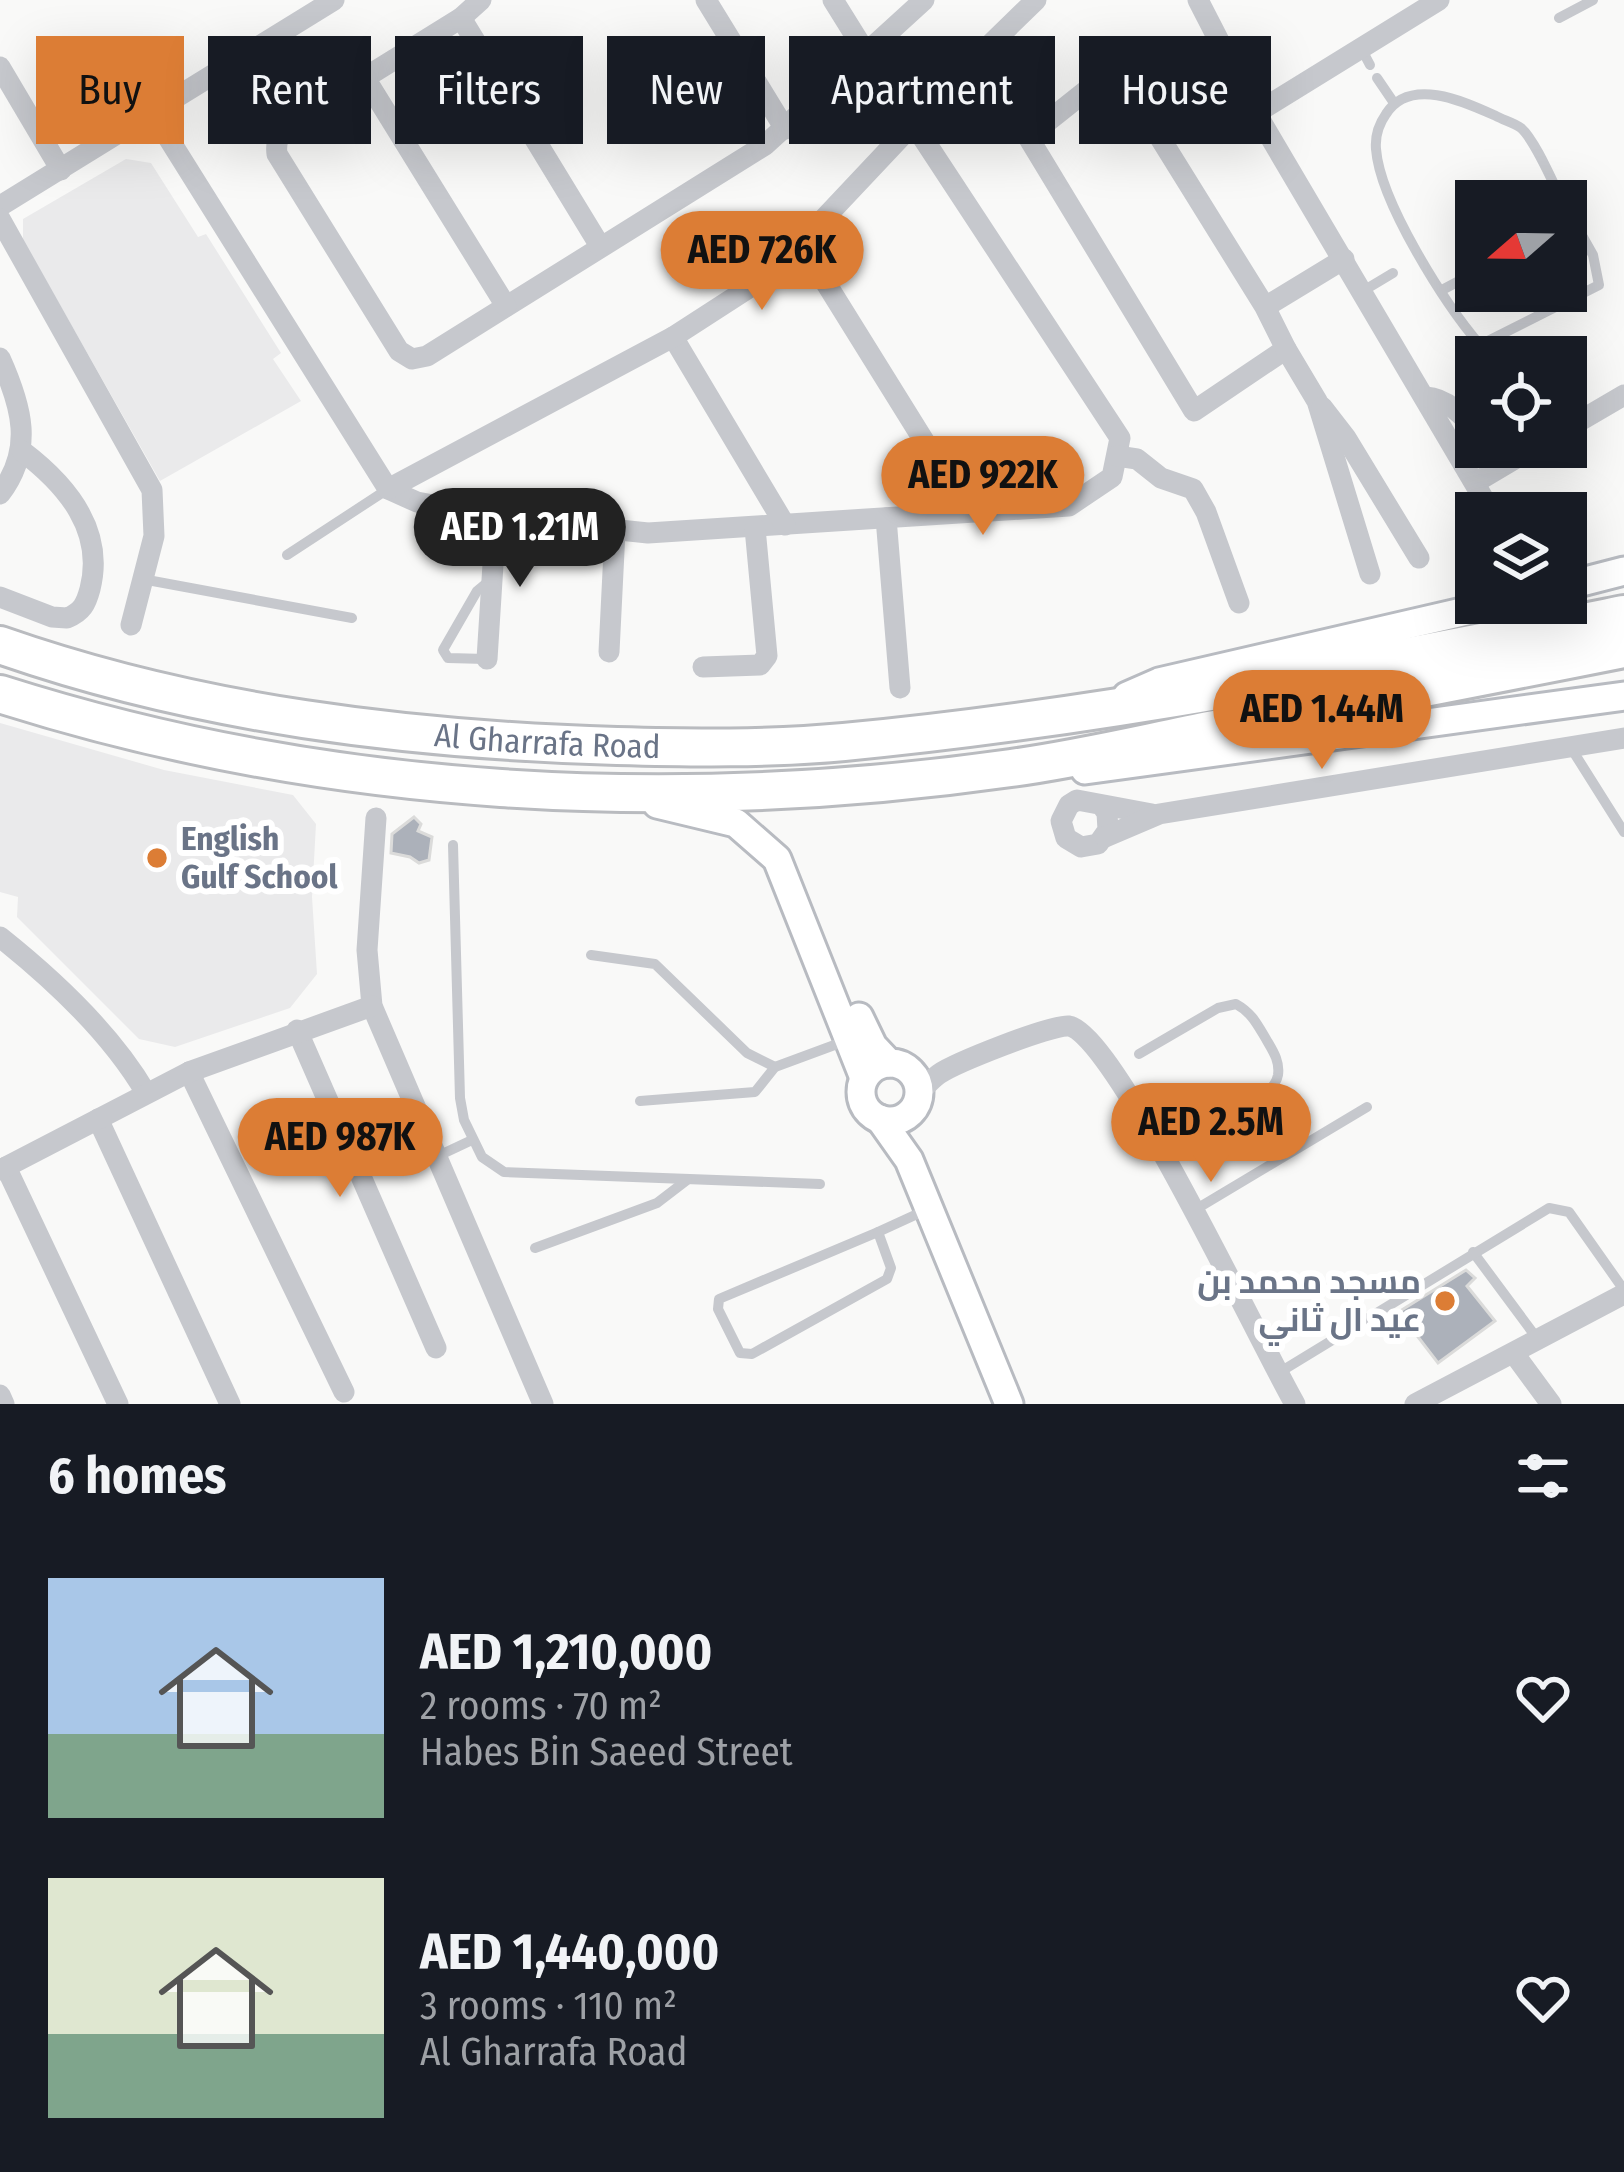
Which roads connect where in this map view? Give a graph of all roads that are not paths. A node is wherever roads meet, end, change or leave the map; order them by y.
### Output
1 (334, 0) edge
2 (481, 0) edge
3 (501, 0) edge
4 (706, 0) edge
5 (833, 0) edge
6 (924, 0) edge
7 (1036, 0) edge
8 (1198, 0) edge
9 (1439, 0) edge
10 (1593, 0) edge
11 (461, 18) junction
12 (1558, 18) dead end
13 (855, 36) edge
14 (885, 36) edge
15 (999, 36) edge
16 (1216, 36) edge
17 (0, 67) edge
18 (371, 74) edge
19 (1377, 78) dead end
20 (371, 88) edge
21 (184, 92) edge
22 (1394, 104) junction
23 (1271, 105) edge
24 (789, 125) edge
25 (785, 129) junction
26 (1271, 138) edge
27 (102, 144) edge
28 (172, 144) edge
29 (278, 144) edge
30 (897, 144) edge
31 (927, 144) edge
32 (61, 170) junction
33 (1551, 180) edge
34 (0, 206) edge
35 (0, 219) edge
36 (801, 243) junction
37 (600, 246) junction
38 (1587, 247) edge
39 (1344, 259) junction
40 (1393, 272) dead end
41 (1455, 283) edge
42 (1442, 290) junction
43 (1363, 291) junction
44 (1587, 291) edge
45 (506, 306) junction
46 (1264, 307) junction
47 (1455, 311) edge
48 (1456, 312) edge
49 (1548, 312) edge
50 (673, 338) junction
51 (1286, 349) junction
52 (0, 358) edge
53 (6, 390) edge
54 (1624, 395) edge
55 (1426, 398) junction
56 (1317, 401) junction
57 (1455, 410) edge
58 (1587, 417) edge
59 (22, 451) junction
60 (1117, 456) junction
61 (1500, 468) edge
62 (1476, 482) junction
63 (388, 489) junction
64 (1481, 492) edge
65 (0, 494) edge
66 (968, 510) junction
67 (496, 517) junction
68 (886, 518) junction
69 (785, 525) junction
70 (755, 528) junction
71 (614, 531) junction
72 (287, 555) dead end
73 (1419, 558) dead end
74 (1370, 574) dead end
75 (142, 579) junction
76 (492, 580) junction
77 (0, 597) edge
78 (1239, 604) dead end
79 (1455, 613) edge
80 (1624, 614) edge
81 (352, 617) dead end
82 (130, 625) dead end
83 (0, 645) edge
84 (1624, 649) edge
85 (609, 652) dead end
86 (487, 659) joint
87 (703, 667) dead end
88 (900, 688) dead end
89 (0, 694) edge
90 (1624, 696) edge
91 (1102, 708) junction
92 (1624, 738) edge
93 (1570, 747) junction
94 (1015, 768) junction
95 (618, 796) junction
96 (1102, 806) junction
97 (1159, 814) junction
98 (376, 818) dead end
99 (1624, 832) edge
100 (1105, 837) junction
101 (453, 845) dead end
102 (793, 896) junction
103 (0, 937) edge
104 (591, 956) dead end
105 (371, 1006) junction
106 (297, 1030) junction
107 (851, 1039) junction
108 (1139, 1054) dead end
109 (775, 1067) junction
110 (189, 1072) junction
111 (864, 1078) junction
112 (908, 1089) junction
113 (146, 1094) junction
114 (640, 1101) dead end
115 (1367, 1107) dead end
116 (98, 1119) junction
117 (472, 1140) junction
118 (1162, 1153) junction
119 (437, 1156) junction
120 (3, 1168) edge
121 (687, 1180) junction
122 (820, 1184) dead end
123 (926, 1210) junction
124 (1193, 1211) junction
125 (878, 1232) junction
126 (535, 1248) dead end
127 (1473, 1252) junction
128 (1624, 1292) edge
129 (1540, 1341) junction
130 (436, 1348) dead end
131 (1515, 1354) junction
132 (1277, 1374) junction
133 (344, 1392) dead end
134 (0, 1395) edge
135 (538, 1402) edge
136 (4, 1404) edge
137 (118, 1404) edge
138 (230, 1404) edge
139 (1009, 1404) edge
140 (1295, 1404) edge
141 (1415, 1404) edge
142 (1551, 1404) edge

1 - 21 street
2 - 11 street
3 - 11 street
4 - 25 street
5 - 13 street
6 - 14 street
7 - 15 street
8 - 16 street
9 - 23 street
10 - 12 lane
11 - 18 street
11 - 37 street
17 - 32 street
19 - 22 lane
20 - 45 street
22 - 33 lane
22 - 42 lane
24 - 25 street
25 - 37 street
26 - 39 street
27 - 32 street
28 - 63 street
29 - 45 street
30 - 36 street
31 - 60 street
32 - 34 street
35 - 75 street
36 - 50 street
36 - 66 street
37 - 45 street
38 - 44 lane
39 - 43 street
39 - 46 street
40 - 43 lane
41 - 42 lane
42 - 47 lane
43 - 55 street
46 - 51 street
46 - 51 street
48 - 49 lane
50 - 63 street
50 - 69 street
51 - 56 street
52 - 53 street
53 - 59 street
54 - 58 street
55 - 57 street
55 - 62 street
56 - 73 street
56 - 74 street
59 - 65 street
59 - 77 street
60 - 66 street
60 - 78 street
61 - 62 street
62 - 64 street
63 - 67 street
63 - 72 lane
66 - 68 street
67 - 71 street
67 - 76 street
68 - 69 street
68 - 88 street
69 - 70 street
70 - 71 street
70 - 87 street
71 - 85 street
75 - 81 lane
75 - 82 street
76 - 86 street
76 - 86 lane
79 - 91 main road, Al Gharrafa Road
80 - 91 highway, Al Gharrafa Road
83 - 91 highway, Al Gharrafa Road
84 - 94 highway, Al Gharrafa Road
89 - 95 highway, Al Gharrafa Road
90 - 94 main road, Al Gharrafa Road
92 - 93 street
93 - 97 street
93 - 99 lane
94 - 95 highway, Al Gharrafa Road
95 - 102 main road
96 - 97 street
96 - 100 street
96 - 100 street
97 - 100 street
98 - 105 street
101 - 117 lane
102 - 107 main road
102 - 112 main road
103 - 113 street
104 - 109 lane
105 - 106 street
105 - 119 street
106 - 110 street
106 - 130 street
107 - 109 lane
107 - 111 main road
108 - 118 lane
109 - 114 lane
110 - 113 street
110 - 133 street
111 - 112 main road
111 - 112 main road
112 - 118 street
112 - 123 main road
113 - 116 street
115 - 124 lane
116 - 120 street
116 - 138 street
117 - 119 lane
117 - 121 lane
118 - 124 street
119 - 135 street
120 - 137 street
121 - 122 lane
121 - 126 lane
123 - 125 lane
123 - 139 main road
124 - 132 street
125 - 125 lane
127 - 128 lane
127 - 129 lane
127 - 132 lane
128 - 129 street
129 - 131 street
131 - 141 street
131 - 142 street
132 - 140 street
134 - 136 street

